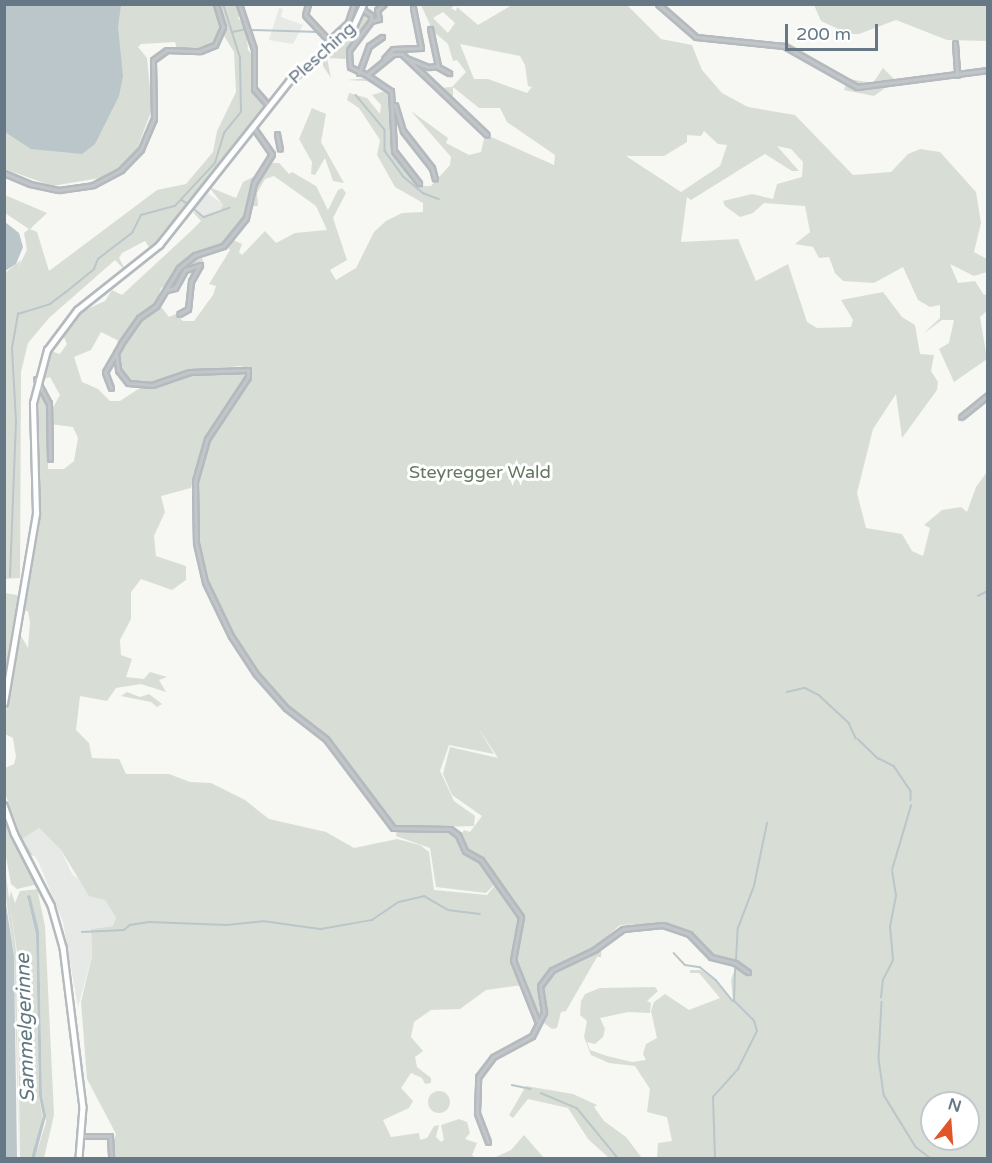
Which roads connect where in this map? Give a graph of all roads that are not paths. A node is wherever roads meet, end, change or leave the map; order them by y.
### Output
1 (216, 4) edge
2 (239, 4) edge
3 (308, 4) edge
4 (354, 4) edge
5 (384, 4) edge
6 (658, 4) edge
7 (363, 7) edge
8 (413, 8) dead end
9 (371, 21) junction
10 (430, 29) dead end
11 (382, 37) dead end
12 (329, 40) junction
13 (955, 43) dead end
14 (333, 45) junction
15 (407, 58) junction
16 (384, 61) junction
17 (437, 67) junction
18 (987, 70) edge
19 (359, 73) junction
20 (449, 73) dead end
21 (367, 75) junction
22 (957, 75) junction
23 (395, 104) junction
24 (269, 106) junction
25 (253, 127) junction
26 (278, 134) dead end
27 (487, 135) dead end
28 (280, 149) dead end
29 (4, 173) edge
30 (435, 179) dead end
31 (419, 183) dead end
32 (167, 290) junction
33 (179, 314) dead end
34 (117, 353) junction
35 (36, 379) junction
36 (111, 388) dead end
37 (987, 395) edge
38 (962, 417) dead end
39 (50, 459) dead end
40 (4, 704) edge
41 (4, 805) edge
42 (748, 972) dead end
43 (537, 1020) junction
44 (82, 1136) junction
45 (488, 1142) dead end
46 (78, 1158) edge
47 (111, 1158) edge

1 - 29 street
2 - 24 street
3 - 12 street
4 - 12 street
5 - 9 street
6 - 22 street
7 - 9 street
7 - 14 main road, Plesching
8 - 16 street
9 - 19 street
10 - 17 street
11 - 19 street
12 - 14 street
13 - 22 street
14 - 24 main road, Plesching
15 - 16 street
15 - 17 street
15 - 27 street
16 - 21 street
17 - 20 street
18 - 22 street
19 - 21 street
21 - 23 street
23 - 30 street
23 - 31 street
24 - 25 main road, Plesching
25 - 32 street
25 - 35 main road, Plesching
26 - 28 street
32 - 33 street
32 - 34 street
34 - 36 street
34 - 43 street
35 - 39 street
35 - 40 main road, Plesching
37 - 38 street
41 - 44 main road
42 - 43 street
43 - 45 street
44 - 46 main road
44 - 47 street

